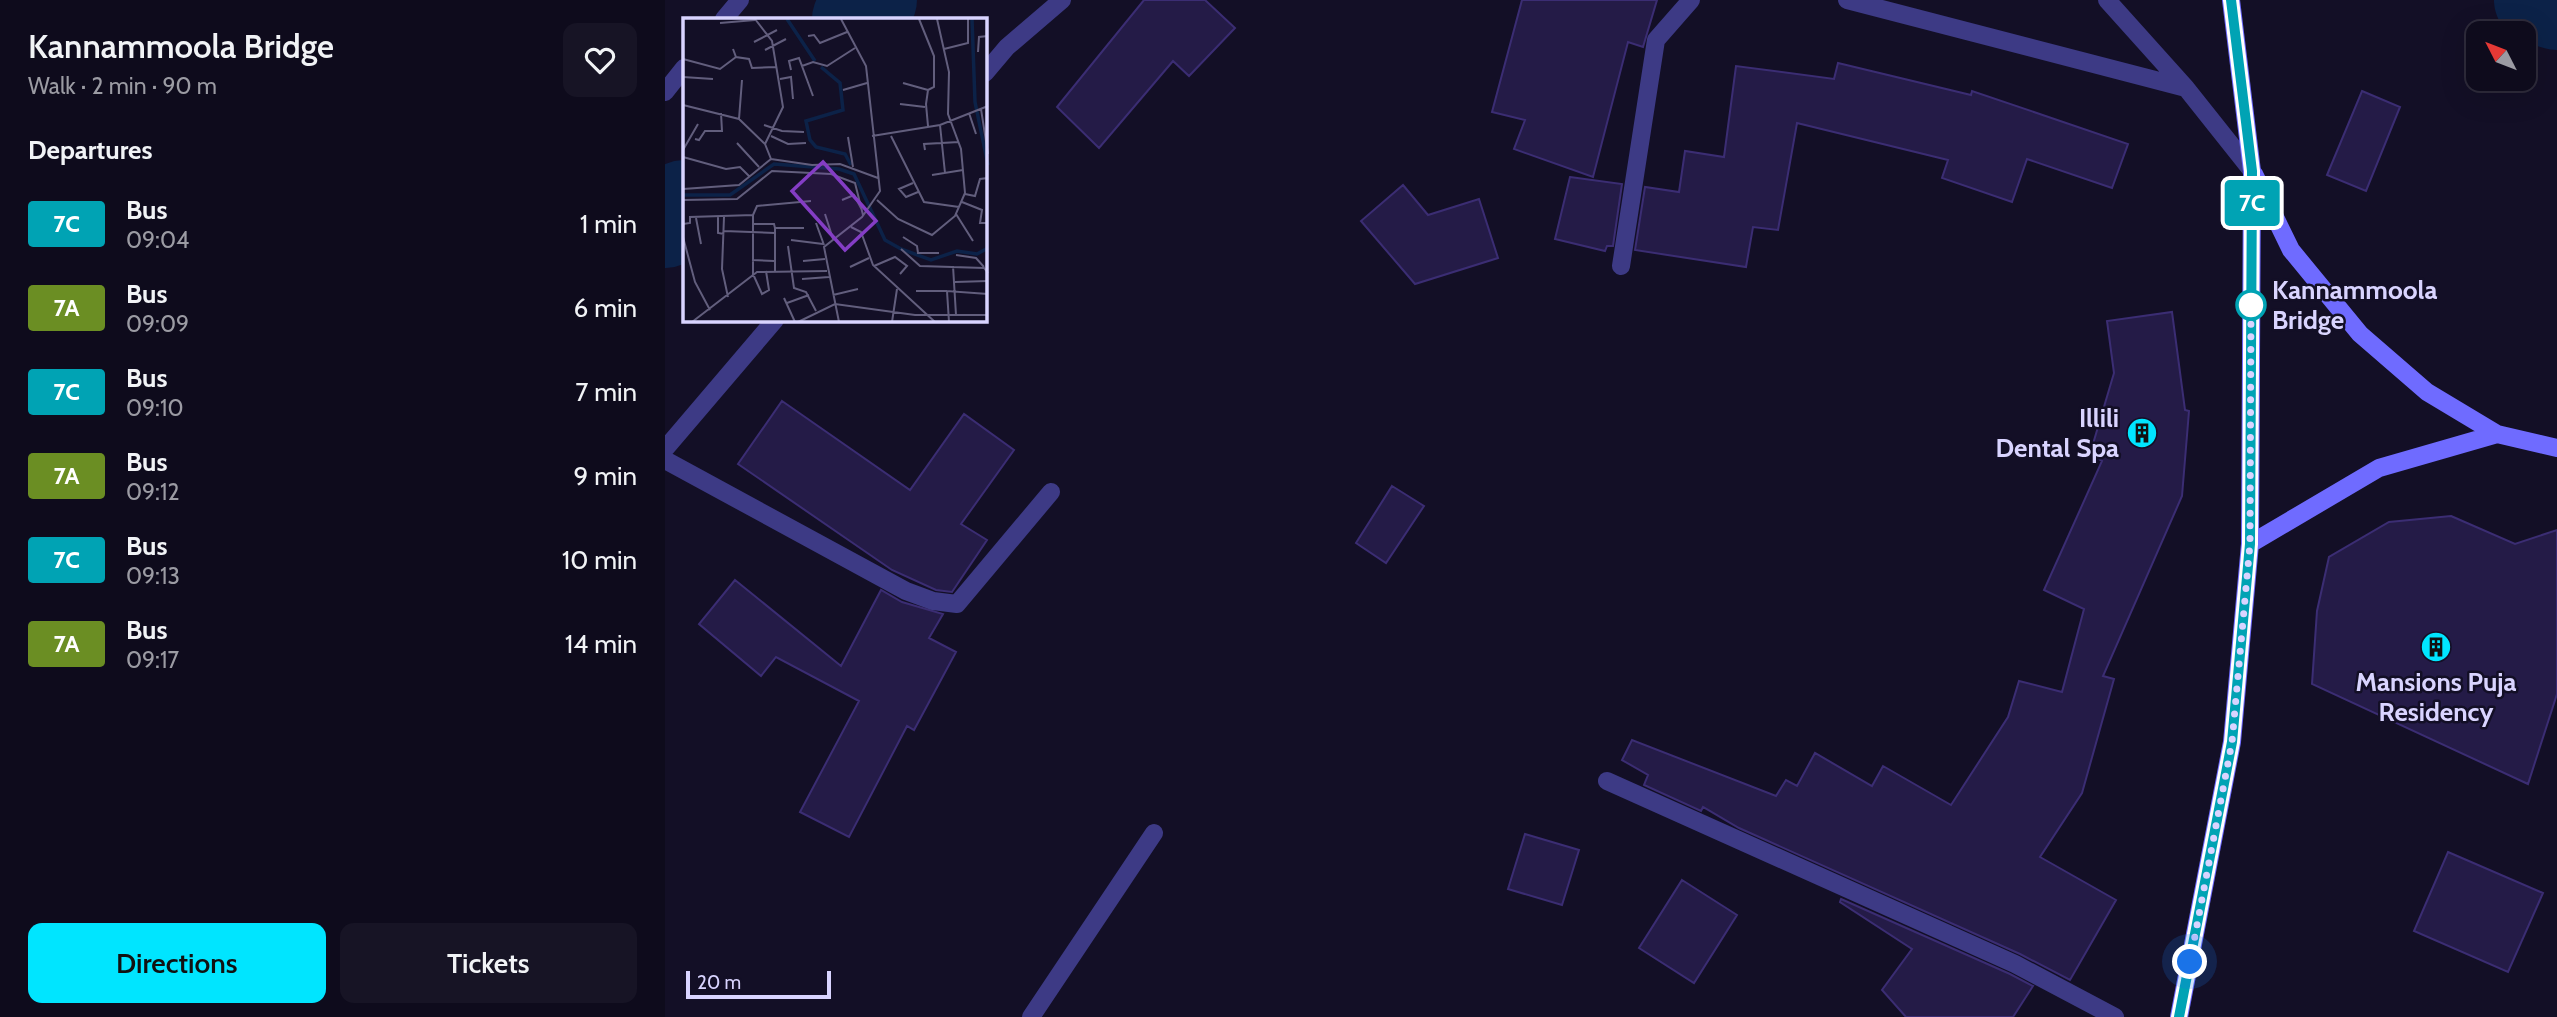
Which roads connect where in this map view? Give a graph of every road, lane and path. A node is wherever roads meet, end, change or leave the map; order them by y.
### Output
1 (740, 0) edge
2 (1062, 0) edge
3 (1691, 0) edge
4 (1847, 0) edge
5 (2107, 0) edge
6 (2231, 0) edge
7 (725, 18) edge
8 (683, 69) edge
9 (987, 71) edge
10 (2186, 88) junction
11 (665, 92) edge
12 (2252, 171) junction
13 (1621, 266) dead end
14 (773, 322) edge
15 (2497, 435) junction
16 (2557, 448) edge
17 (665, 449) edge
18 (665, 460) edge
19 (1051, 492) dead end
20 (2250, 544) junction
21 (1607, 781) dead end
22 (1154, 834) dead end
23 (1031, 1017) edge
24 (2115, 1017) edge
25 (2179, 1017) edge

1 - 7 street
2 - 9 street
3 - 13 street
4 - 10 street
5 - 10 street
6 - 12 main road
8 - 11 street
10 - 12 street
12 - 15 main road
12 - 20 main road
14 - 17 street
15 - 16 main road
15 - 20 main road
18 - 19 street
20 - 25 main road
21 - 24 street
22 - 23 street

